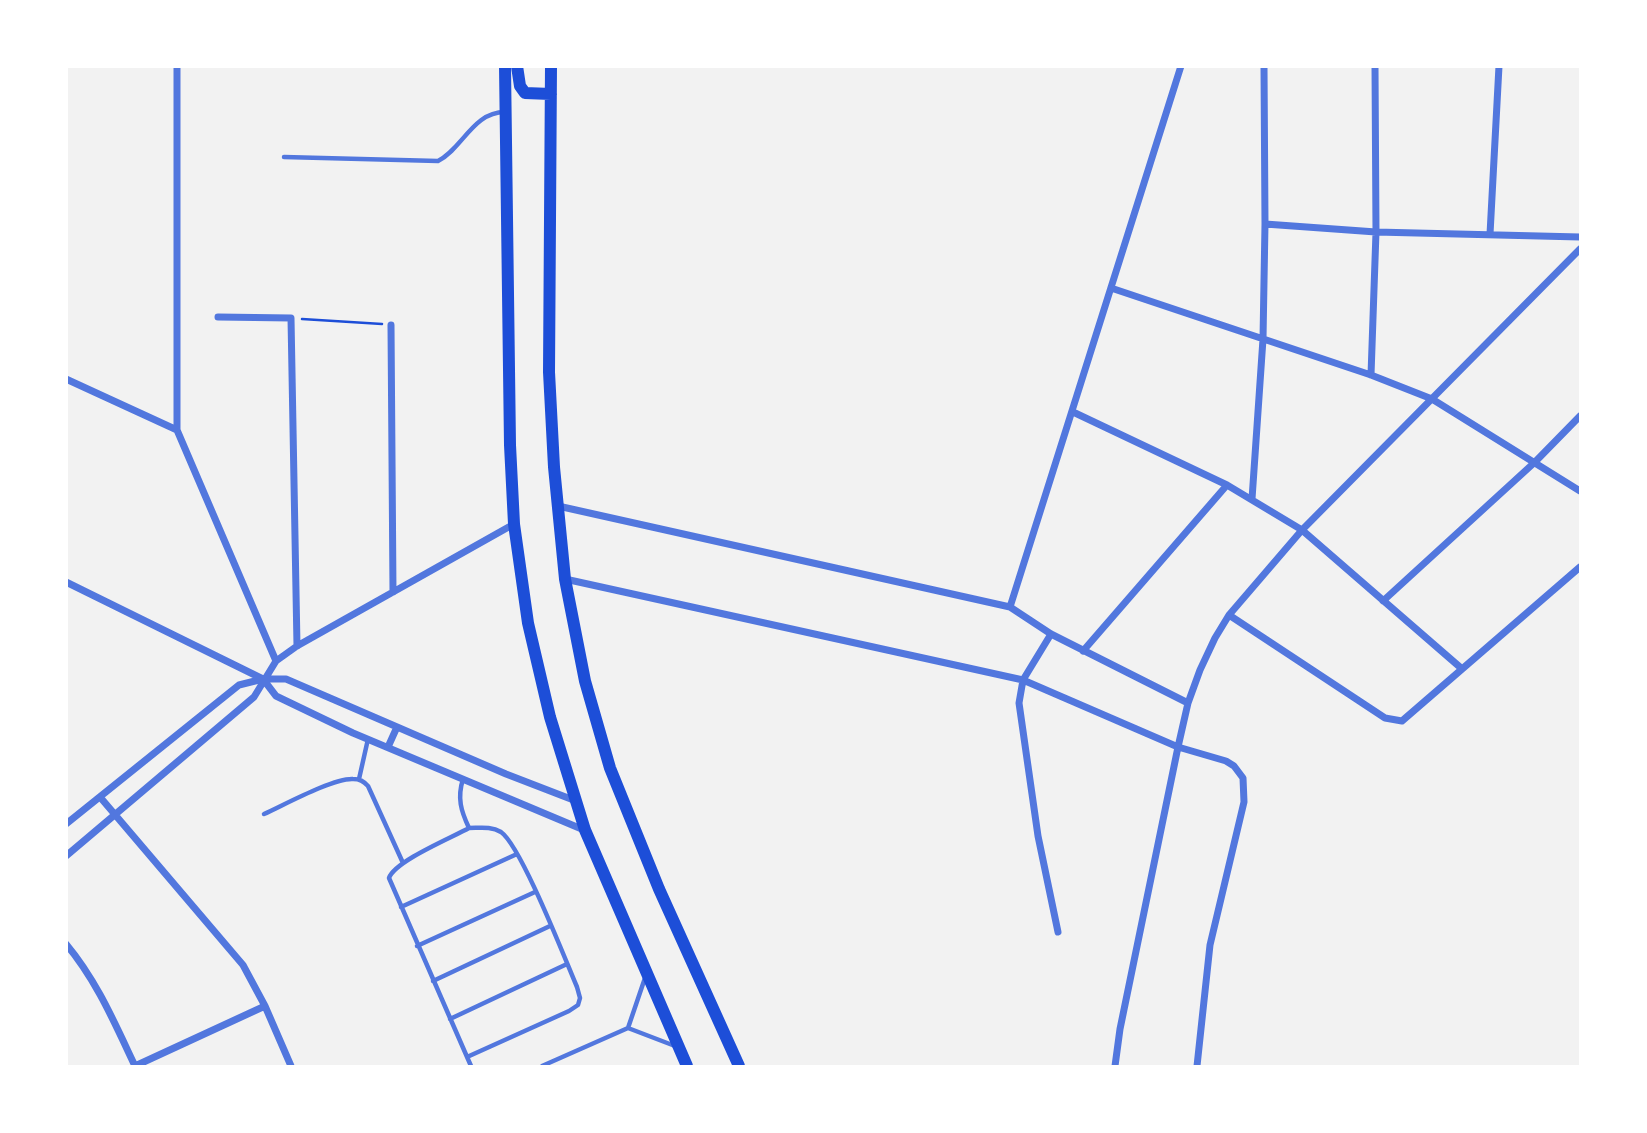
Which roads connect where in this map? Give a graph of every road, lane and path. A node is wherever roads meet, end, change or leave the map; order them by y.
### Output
1 (177, 66) edge
2 (505, 66) edge
3 (517, 66) edge
4 (551, 66) edge
5 (1181, 66) edge
6 (1264, 66) edge
7 (1375, 66) edge
8 (1499, 66) edge
9 (551, 94) junction
10 (505, 112) junction
11 (284, 157) dead end
12 (1265, 224) junction
13 (1376, 232) junction
14 (1490, 234) junction
15 (1580, 237) edge
16 (1580, 249) edge
17 (1111, 288) junction
18 (218, 317) dead end
19 (291, 318) junction
20 (391, 325) joint
21 (1263, 339) junction
22 (1371, 375) junction
23 (66, 379) edge
24 (1432, 399) junction
25 (1073, 412) junction
26 (1580, 416) edge
27 (177, 430) junction
28 (1535, 462) junction
29 (1227, 485) junction
30 (1580, 491) edge
31 (1252, 499) junction
32 (558, 506) junction
33 (514, 524) junction
34 (1301, 530) junction
35 (1580, 567) edge
36 (565, 579) junction
37 (66, 582) edge
38 (393, 592) junction
39 (1383, 601) junction
40 (1010, 607) junction
41 (1229, 615) junction
42 (1051, 634) junction
43 (297, 646) junction
44 (1083, 651) junction
45 (276, 661) junction
46 (1461, 668) junction
47 (263, 679) junction
48 (1023, 680) junction
49 (1188, 703) junction
50 (397, 727) junction
51 (368, 739) junction
52 (388, 747) junction
53 (1178, 747) junction
54 (359, 779) junction
55 (463, 779) junction
56 (100, 797) junction
57 (576, 801) junction
58 (264, 814) dead end
59 (115, 815) junction
60 (66, 824) edge
61 (469, 828) junction
62 (585, 830) junction
63 (518, 853) junction
64 (66, 856) edge
65 (403, 863) junction
66 (535, 892) junction
67 (401, 908) junction
68 (550, 926) junction
69 (1059, 932) dead end
70 (66, 944) edge
71 (417, 946) junction
72 (567, 964) junction
73 (646, 974) junction
74 (433, 981) junction
75 (265, 1006) junction
76 (450, 1019) junction
77 (628, 1028) junction
78 (679, 1047) junction
79 (467, 1057) junction
80 (135, 1066) edge
81 (291, 1066) edge
82 (471, 1066) edge
83 (542, 1066) edge
84 (687, 1066) edge
85 (740, 1066) edge
86 (1115, 1066) edge
87 (1196, 1066) edge

1 - 27 street
2 - 10 main road
3 - 9 main road
4 - 9 main road
5 - 17 street
6 - 12 street
7 - 13 street
8 - 14 street
9 - 32 main road
10 - 11 lane
10 - 33 main road
12 - 13 street
12 - 21 street
13 - 14 street
13 - 22 street
14 - 15 street
16 - 24 street
17 - 21 street
17 - 25 street
18 - 19 street
19 - 20 path
19 - 43 street
20 - 38 street
21 - 22 street
21 - 31 street
22 - 24 street
23 - 27 street
24 - 28 street
24 - 34 street
25 - 29 street
25 - 40 street
26 - 28 street
27 - 45 street
28 - 30 street
28 - 39 street
29 - 31 street
29 - 44 street
31 - 34 street
32 - 36 main road
32 - 40 street
33 - 38 street
33 - 57 main road
34 - 39 street
34 - 41 street
35 - 46 street
36 - 48 street
36 - 85 main road
37 - 47 street
38 - 43 street
39 - 46 street
40 - 42 street
41 - 46 street
41 - 49 street
42 - 44 street
42 - 48 street
43 - 45 street
44 - 49 street
45 - 47 street
47 - 50 street
47 - 51 street
47 - 56 street
47 - 59 street
48 - 53 street
48 - 69 street
49 - 53 street
50 - 52 street
50 - 57 street
51 - 52 street
51 - 54 lane
52 - 55 street
53 - 86 street
53 - 87 street
54 - 58 lane
54 - 65 lane
55 - 61 lane
55 - 62 street
56 - 59 street
56 - 60 street
57 - 62 main road
59 - 64 street
59 - 75 street
61 - 63 lane
61 - 65 lane
62 - 73 main road
63 - 66 lane
63 - 67 lane
65 - 67 lane
66 - 68 lane
66 - 71 lane
67 - 71 lane
68 - 72 lane
68 - 74 lane
70 - 80 street
71 - 74 lane
72 - 76 lane
72 - 79 lane
73 - 77 lane
73 - 78 main road
74 - 76 lane
75 - 80 street
75 - 81 street
76 - 79 lane
77 - 78 lane
77 - 83 lane
78 - 84 main road
79 - 82 lane

